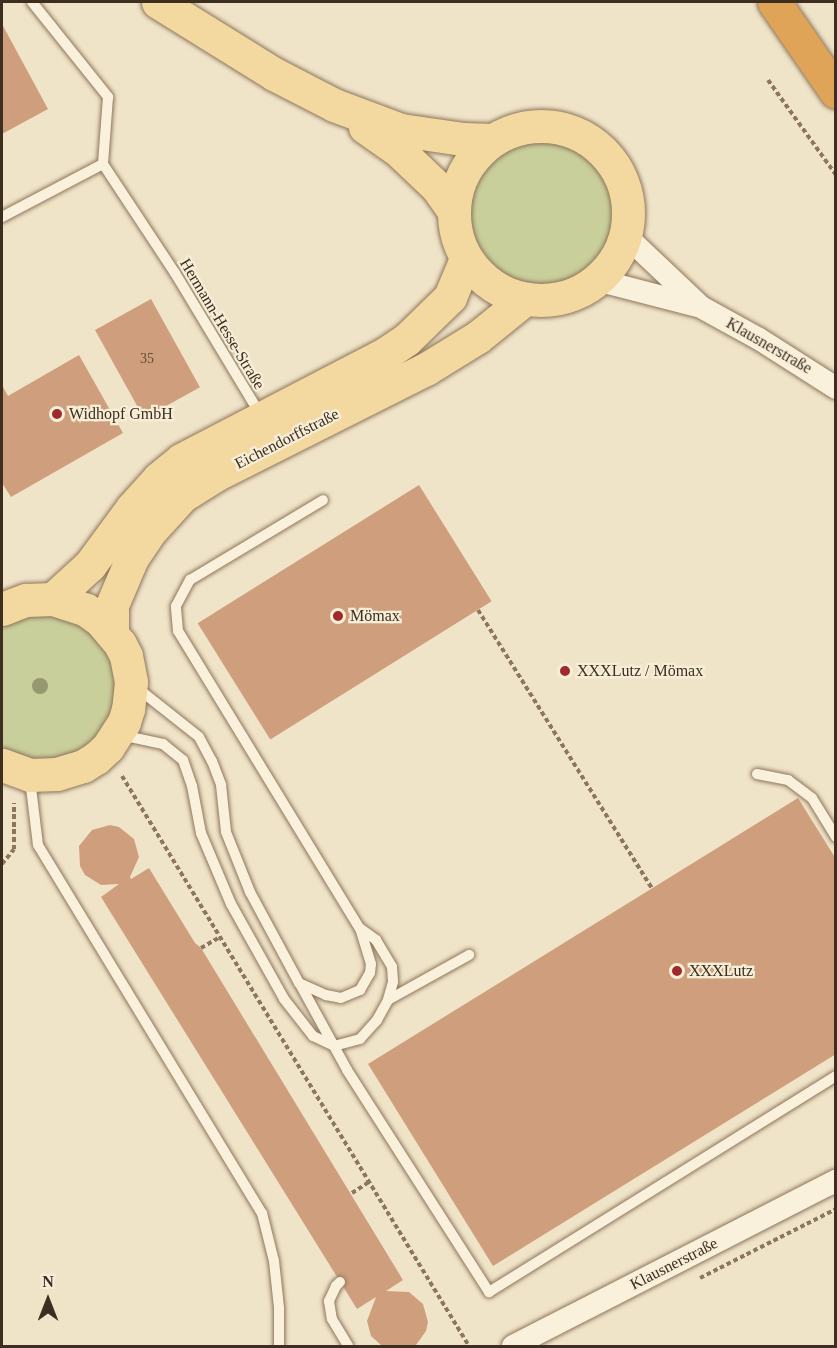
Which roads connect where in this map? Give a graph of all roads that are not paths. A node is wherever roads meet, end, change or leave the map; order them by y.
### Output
1 (32, 2) edge
2 (158, 2) edge
3 (774, 2) edge
4 (784, 2) edge
5 (806, 45) junction
6 (836, 92) edge
7 (334, 105) junction
8 (493, 140) junction
9 (103, 164) junction
10 (454, 211) junction
11 (2, 217) edge
12 (626, 236) junction
13 (466, 259) junction
14 (597, 280) junction
15 (525, 299) junction
16 (700, 307) junction
17 (836, 388) edge
18 (262, 417) junction
19 (323, 500) dead end
20 (20, 599) edge
21 (112, 632) junction
22 (131, 682) junction
23 (117, 735) junction
24 (16, 770) edge
25 (757, 774) dead end
26 (836, 837) edge
27 (360, 929) junction
28 (469, 955) dead end
29 (299, 983) junction
30 (388, 1000) junction
31 (334, 1046) junction
32 (836, 1076) edge
33 (836, 1181) edge
34 (340, 1282) dead end
35 (279, 1347) edge
36 (348, 1347) edge
37 (513, 1347) edge

1 - 9 lane
2 - 7 main road
3 - 5 highway
4 - 5 highway
5 - 6 highway
7 - 8 main road
7 - 10 main road
8 - 10 main road
8 - 12 main road
9 - 11 lane
9 - 18 lane, Hermann-Hesse-Straße
10 - 13 main road
12 - 14 main road
12 - 16 street, Klausnerstraße
13 - 15 main road
13 - 18 main road, Eichendorffstraße
14 - 15 main road
14 - 16 street, Klausnerstraße
15 - 21 main road, Eichendorffstraße
16 - 17 street, Klausnerstraße
18 - 20 main road, Eichendorffstraße
19 - 27 lane
20 - 21 main road
21 - 22 main road
22 - 23 main road
22 - 29 lane
23 - 24 main road
23 - 31 lane
24 - 35 lane
25 - 26 lane
27 - 29 lane
27 - 30 lane
28 - 30 lane
29 - 31 lane
30 - 31 lane
31 - 32 lane
33 - 37 street, Klausnerstraße
34 - 36 lane

